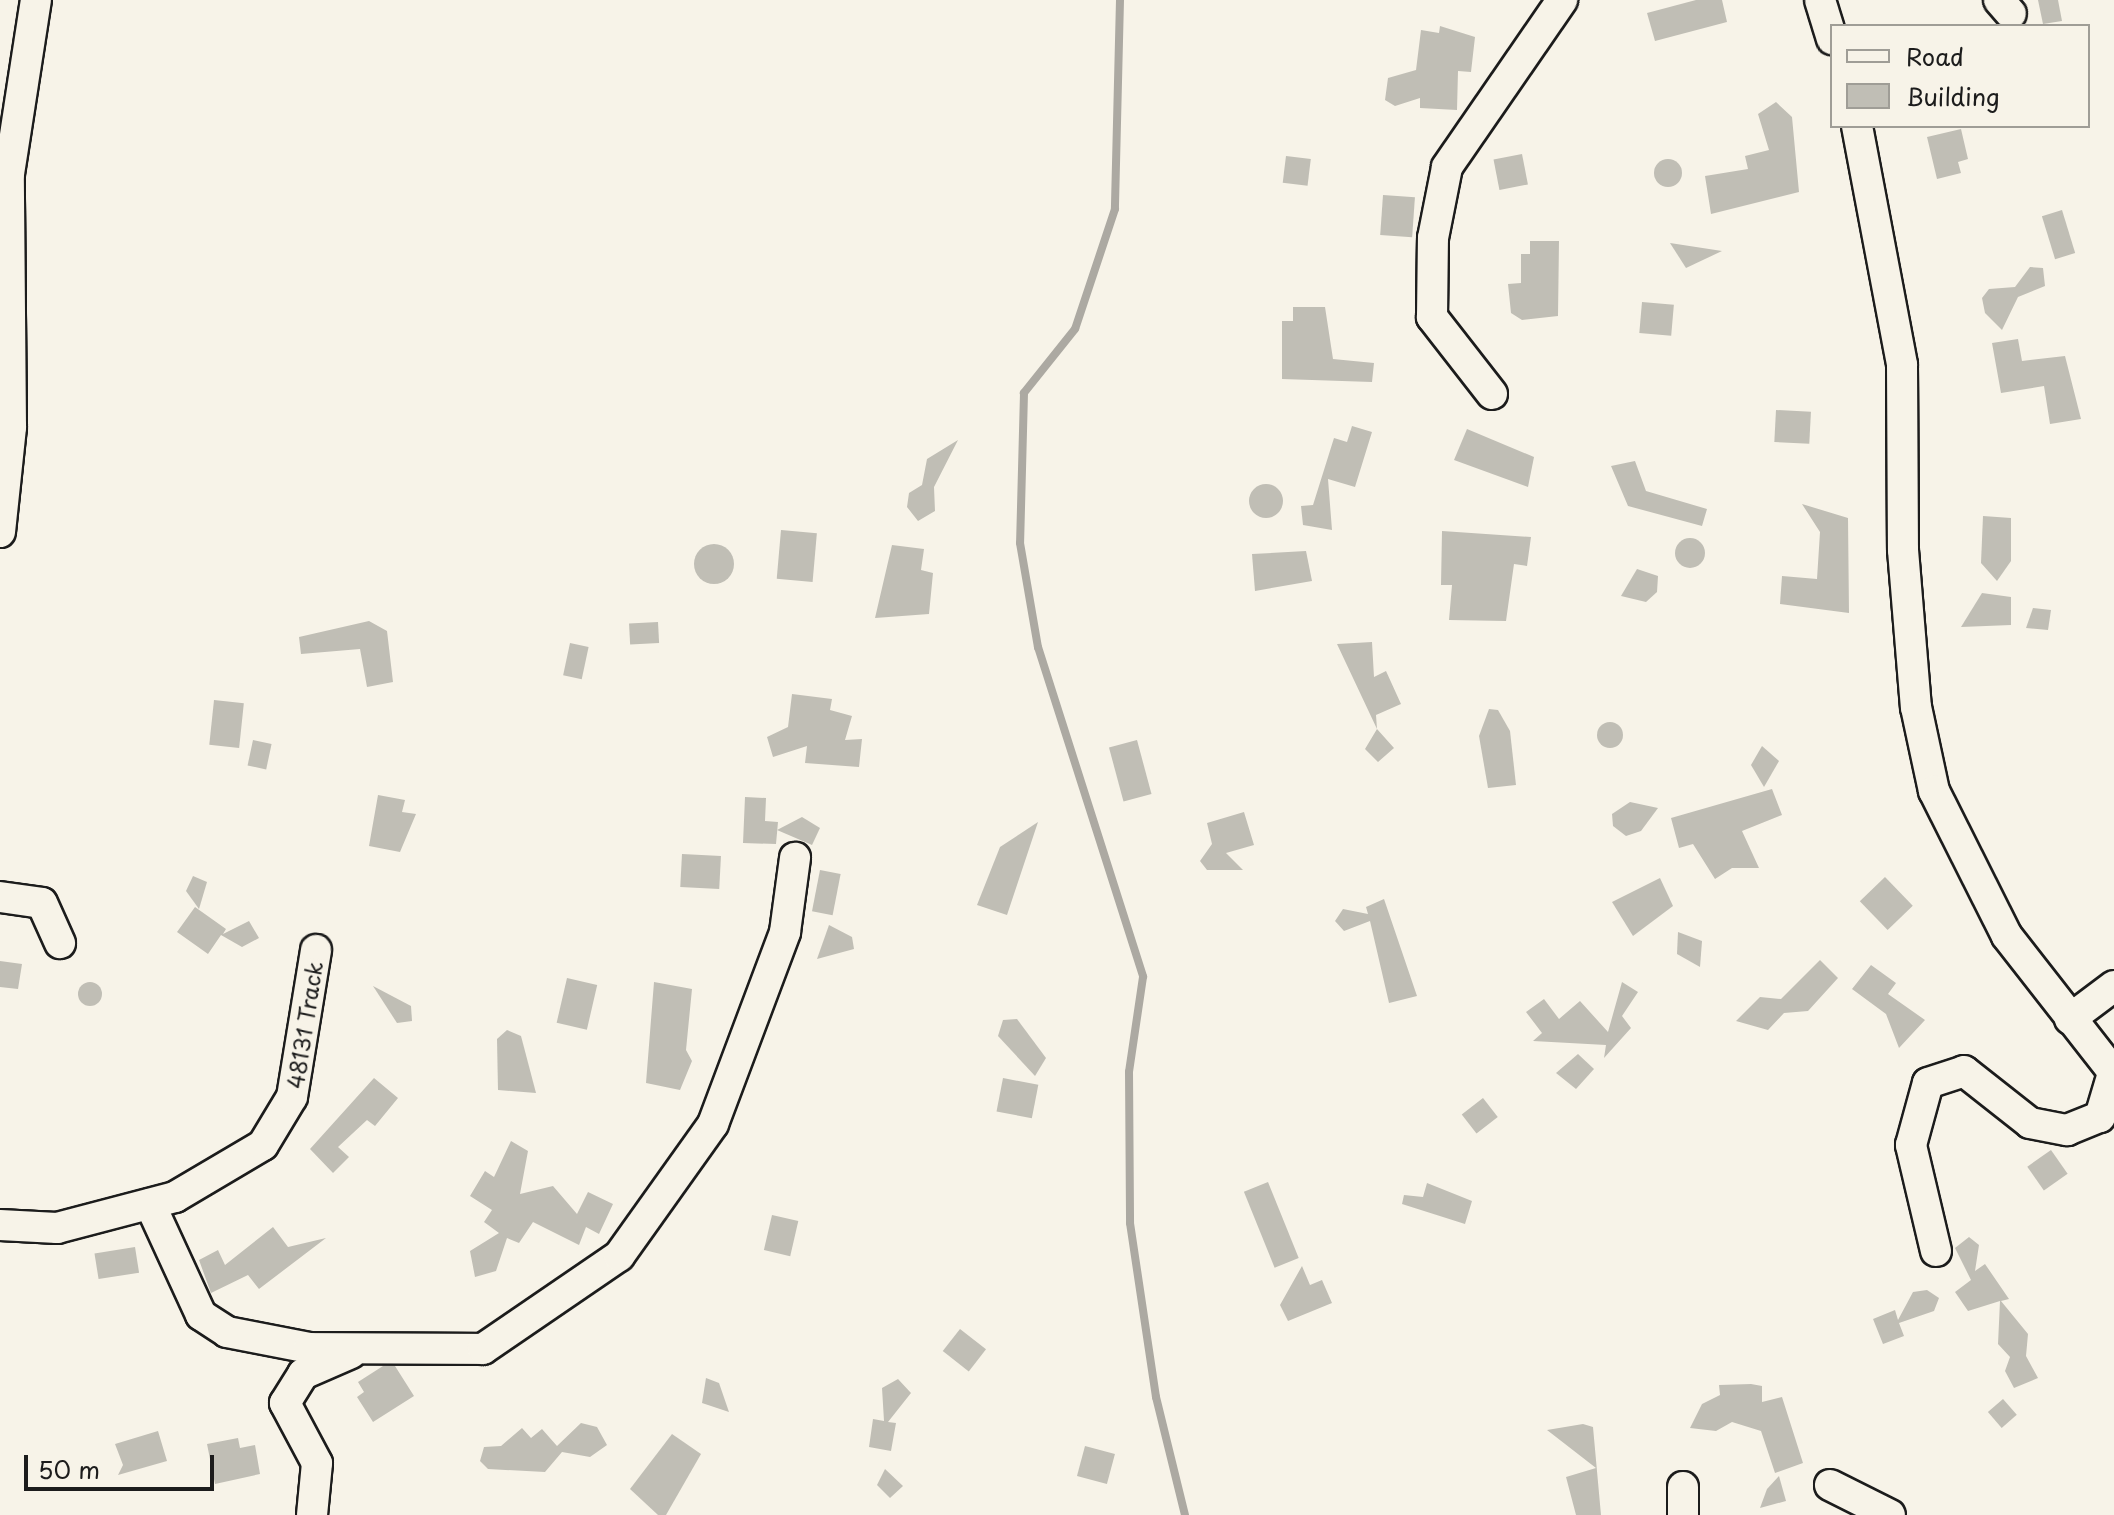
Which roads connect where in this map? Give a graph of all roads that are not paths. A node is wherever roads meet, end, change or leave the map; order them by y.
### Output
1 (36, 0) edge
2 (1562, 0) edge
3 (1829, 2) edge
4 (1831, 24) edge
5 (1857, 128) edge
6 (1492, 394) dead end
7 (0, 532) edge
8 (795, 858) dead end
9 (0, 897) edge
10 (60, 943) dead end
11 (316, 950) dead end
12 (2114, 986) edge
13 (2070, 1019) junction
14 (2114, 1073) edge
15 (150, 1204) junction
16 (0, 1225) edge
17 (1936, 1251) dead end
18 (368, 1346) junction
19 (1830, 1485) dead end
20 (312, 1515) edge
21 (1890, 1515) edge

1 - 7 street
2 - 6 street
3 - 4 street
5 - 13 street
8 - 18 street
9 - 10 street
11 - 15 street, 48131 Track
12 - 13 street
13 - 14 street
14 - 17 street
15 - 16 street, 48131 Track
15 - 18 street
18 - 20 street
19 - 21 street

